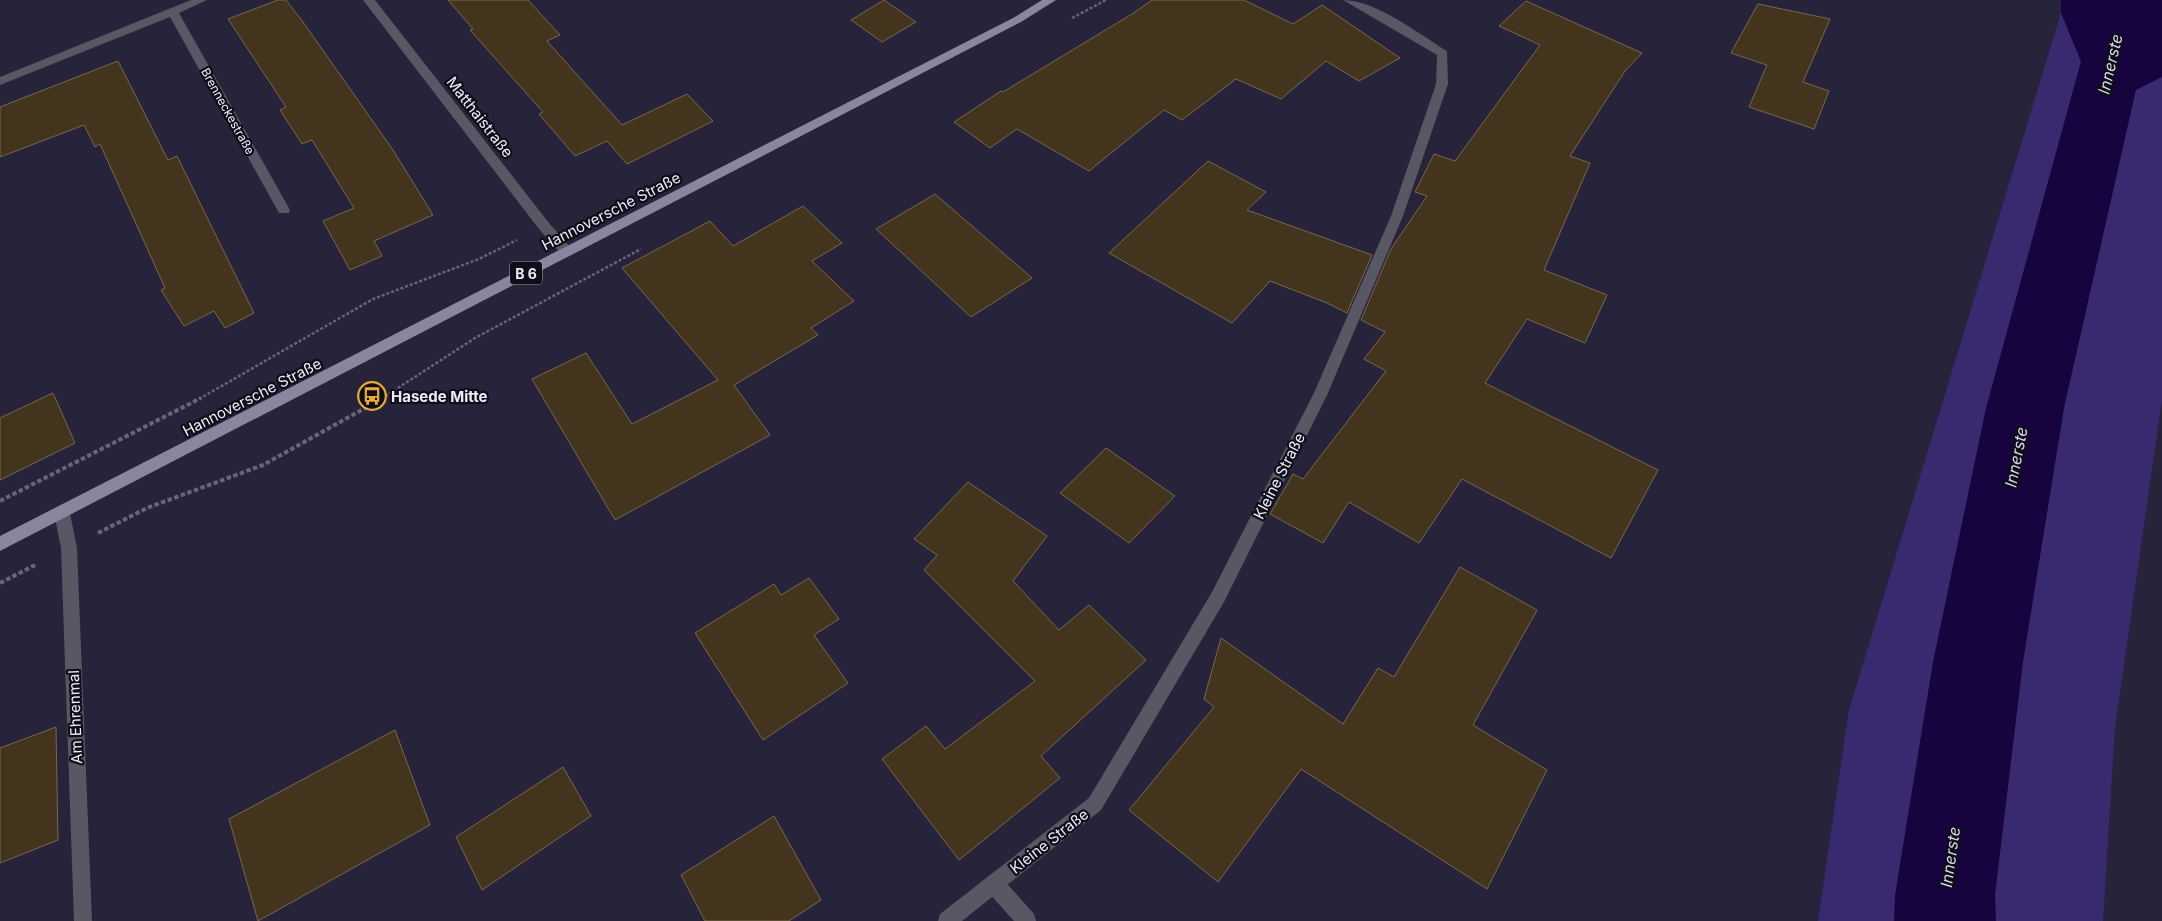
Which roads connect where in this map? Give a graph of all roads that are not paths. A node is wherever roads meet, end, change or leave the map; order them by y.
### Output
1 (201, 0) edge
2 (370, 0) edge
3 (1050, 0) edge
4 (1349, 0) edge
5 (172, 11) junction
6 (0, 81) edge
7 (284, 210) dead end
8 (567, 252) junction
9 (62, 513) junction
10 (0, 544) edge
11 (994, 884) junction
12 (83, 921) edge
13 (947, 921) edge
14 (1028, 921) edge

1 - 5 street
2 - 8 street, Matthaistraße
3 - 8 main road, Hannoversche Straße / B 6
4 - 11 street, Kleine Straße
5 - 6 street
5 - 7 street, Brenneckestraße
8 - 9 main road, Hannoversche Straße / B 6
9 - 10 main road, Hannoversche Straße / B 6
9 - 12 street, Am Ehrenmal
11 - 13 street, Kleine Straße
11 - 14 street

